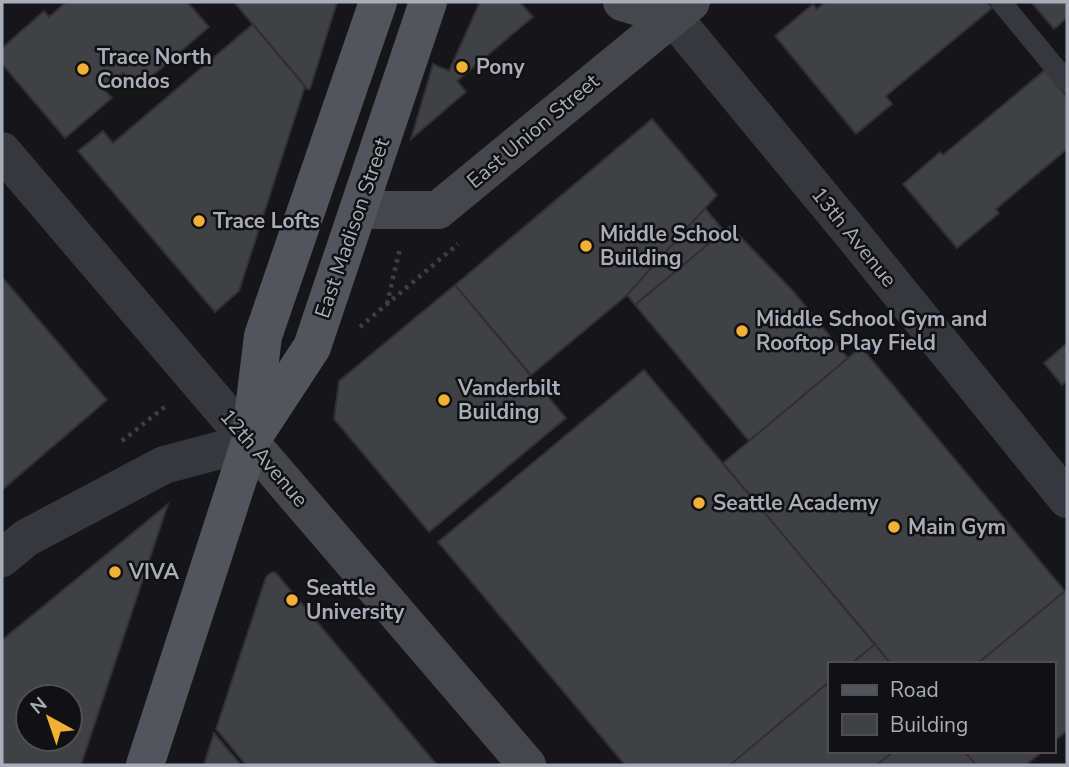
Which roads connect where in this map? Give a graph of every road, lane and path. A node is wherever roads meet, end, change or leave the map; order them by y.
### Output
1 (378, 2) edge
2 (428, 2) edge
3 (622, 2) edge
4 (1001, 2) edge
5 (682, 9) edge
6 (1067, 82) edge
7 (2, 151) edge
8 (359, 210) junction
9 (402, 242) dead end
10 (439, 260) dead end
11 (250, 442) junction
12 (1067, 499) edge
13 (2, 558) edge
14 (145, 765) edge
15 (527, 765) edge

1 - 11 main road, East Madison Street
2 - 8 main road, East Madison Street
3 - 5 main road
4 - 6 lane
5 - 8 main road, East Union Street
5 - 12 street, 13th Avenue
7 - 11 street, 12th Avenue
8 - 11 main road, East Madison Street
9 - 10 path
11 - 13 street
11 - 14 main road, East Madison Street
11 - 15 main road, 12th Avenue

